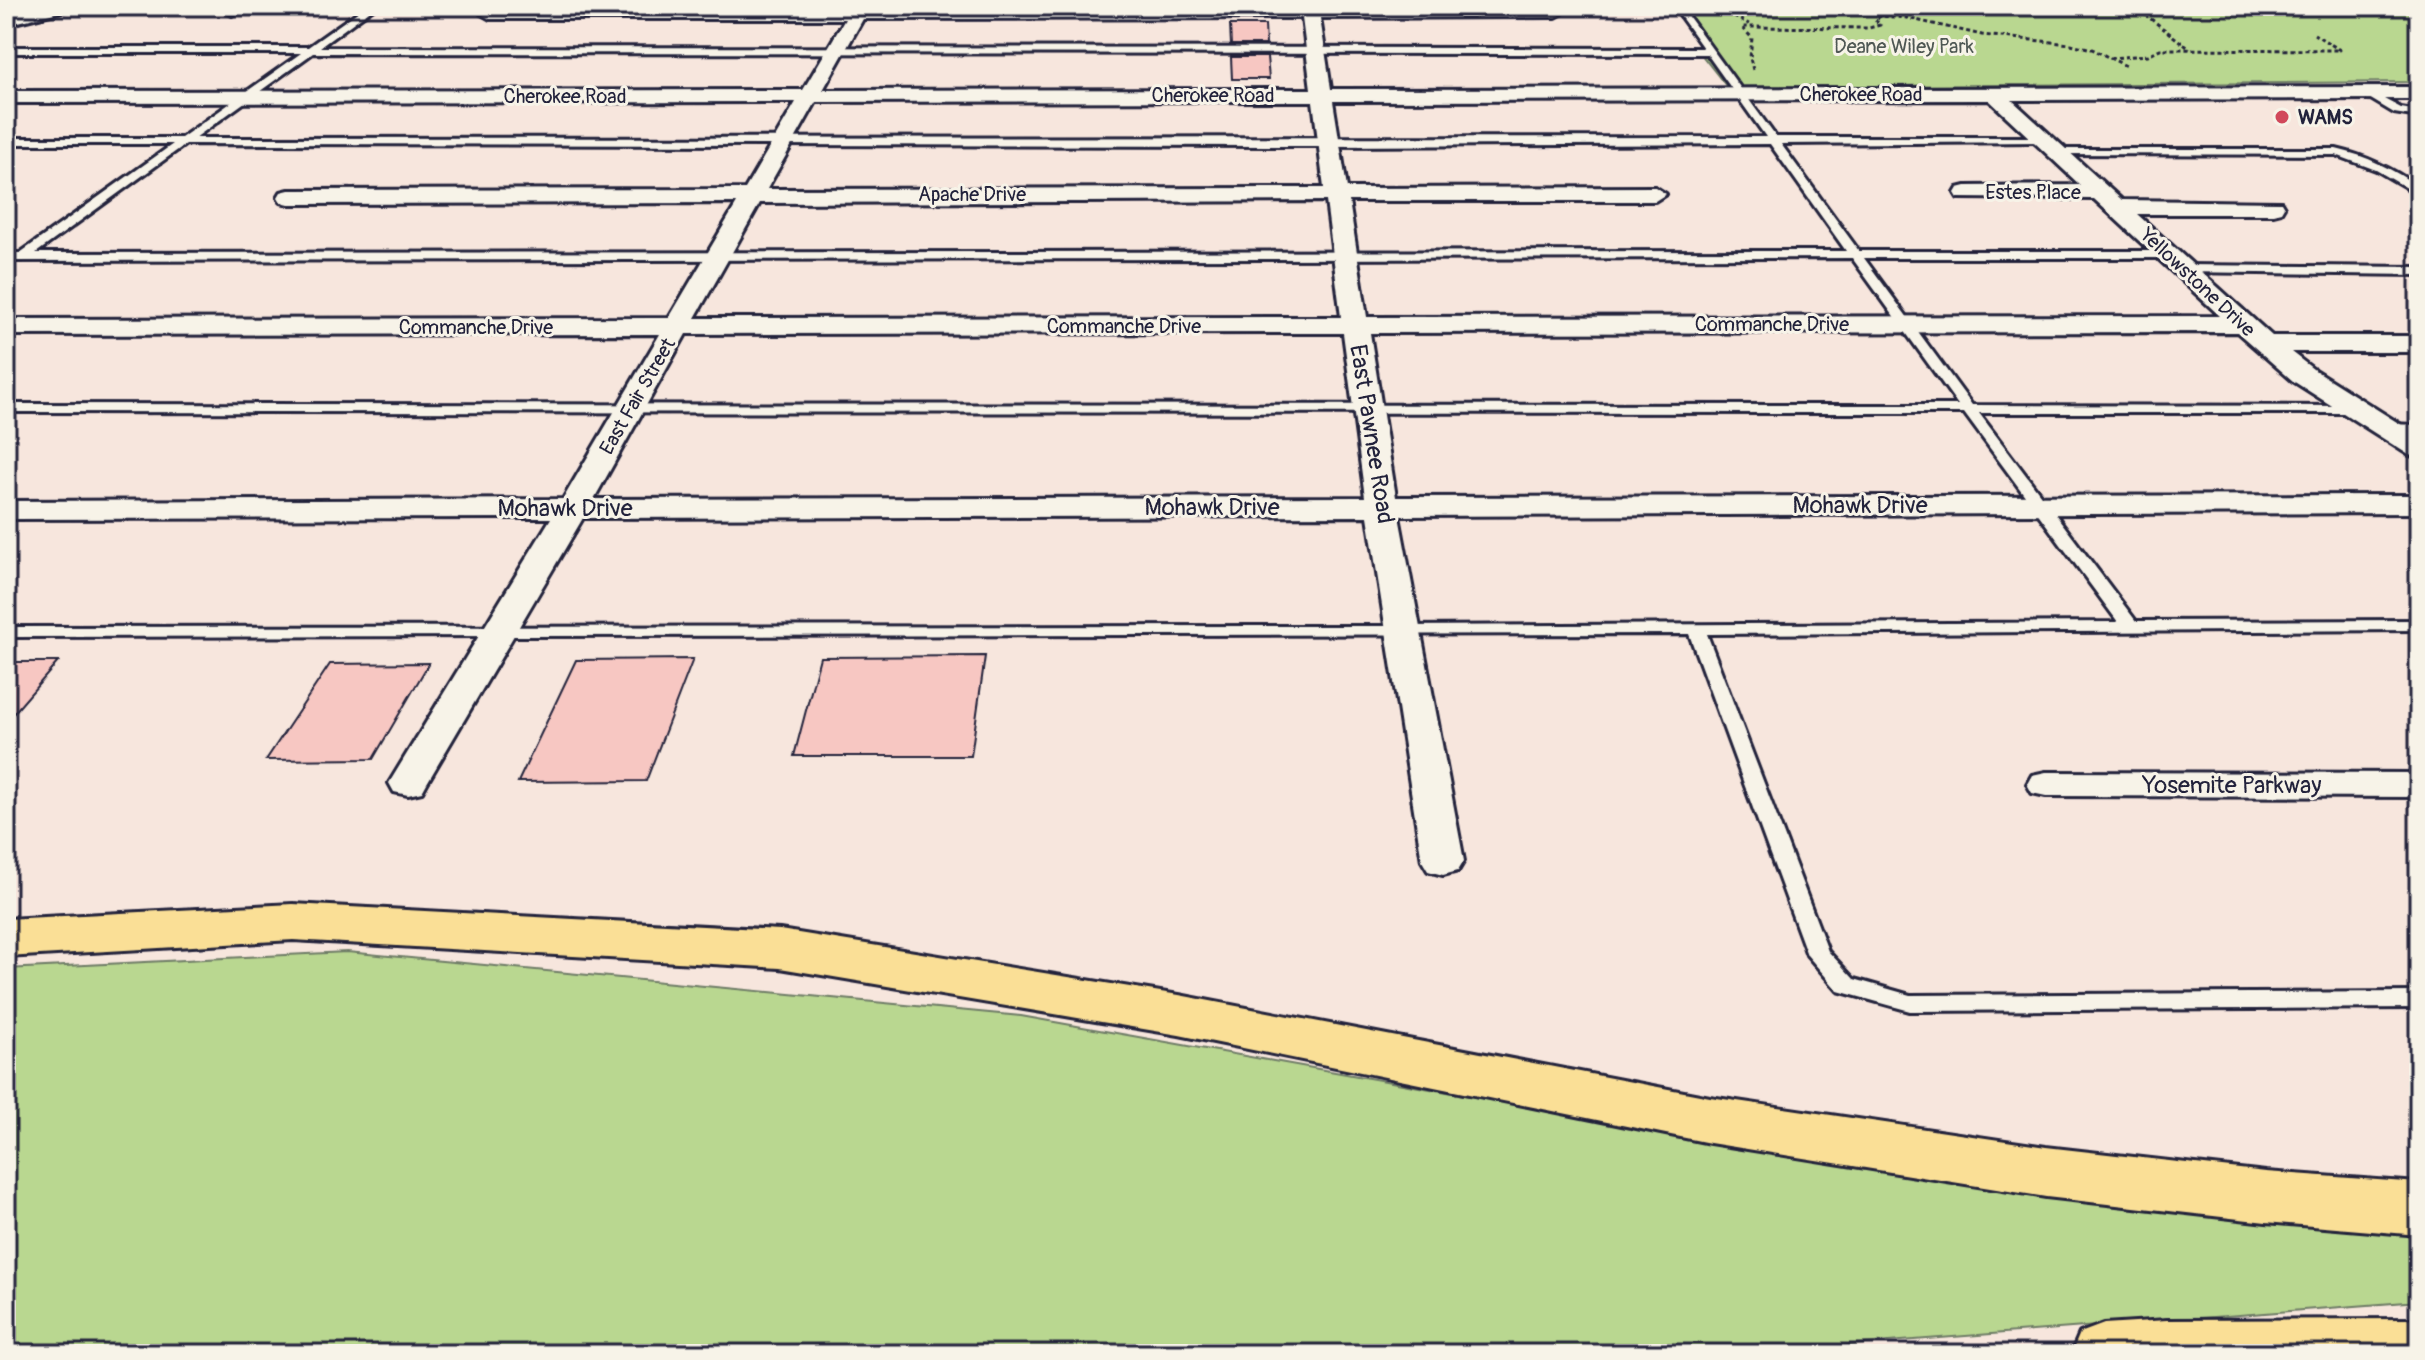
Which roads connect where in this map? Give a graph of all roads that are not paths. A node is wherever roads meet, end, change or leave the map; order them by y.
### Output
1 (61, 6) edge
2 (372, 6) edge
3 (1677, 6) edge
4 (1310, 9) edge
5 (859, 10) edge
6 (1556, 12) dead end
7 (490, 14) dead end
8 (6, 20) edge
9 (6, 50) edge
10 (1317, 51) junction
11 (1711, 51) junction
12 (307, 52) junction
13 (835, 52) junction
14 (2367, 93) junction
15 (2419, 93) edge
16 (1742, 94) junction
17 (1994, 94) junction
18 (1323, 95) junction
19 (811, 96) junction
20 (6, 97) edge
21 (244, 97) junction
22 (2419, 114) edge
23 (6, 141) edge
24 (1775, 141) junction
25 (182, 142) junction
26 (784, 143) junction
27 (1329, 143) junction
28 (2050, 145) junction
29 (2419, 192) edge
30 (1966, 193) dead end
31 (1336, 194) junction
32 (1655, 194) dead end
33 (755, 195) junction
34 (289, 197) dead end
35 (2108, 200) junction
36 (2273, 207) dead end
37 (1345, 253) junction
38 (1855, 253) junction
39 (719, 255) junction
40 (6, 257) edge
41 (23, 257) junction
42 (2175, 262) junction
43 (6, 270) edge
44 (2419, 271) edge
45 (1905, 324) junction
46 (2242, 324) junction
47 (1355, 326) junction
48 (6, 327) edge
49 (677, 327) junction
50 (2265, 344) junction
51 (2419, 344) edge
52 (6, 408) edge
53 (630, 409) junction
54 (1368, 409) junction
55 (1968, 409) junction
56 (2351, 409) junction
57 (2384, 428) junction
58 (2419, 429) edge
59 (2419, 449) edge
60 (2419, 504) edge
61 (2040, 505) junction
62 (1382, 507) junction
63 (573, 508) junction
64 (6, 510) edge
65 (2419, 625) edge
66 (2131, 627) junction
67 (1696, 629) junction
68 (499, 631) junction
69 (1403, 631) junction
70 (6, 632) edge
71 (408, 783) dead end
72 (2046, 784) dead end
73 (2419, 785) edge
74 (1443, 861) dead end
75 (6, 938) edge
76 (2419, 1000) edge
77 (2419, 1209) edge
78 (2419, 1349) edge
79 (2104, 1354) edge

1 - 8 street
2 - 12 lane
3 - 11 lane
4 - 5 street
4 - 6 street
4 - 10 street, East Pawnee Road
5 - 7 street
5 - 13 street, East Fair Street
9 - 12 lane
10 - 11 lane
10 - 13 lane
10 - 18 street, East Pawnee Road
11 - 16 lane
12 - 13 lane
12 - 21 lane
13 - 19 street, East Fair Street
14 - 15 street, Cherokee Road
14 - 17 street, Cherokee Road
14 - 22 lane
16 - 17 street, Cherokee Road
16 - 18 street, Cherokee Road
16 - 24 lane
17 - 28 street, Yellowstone Drive
18 - 19 street, Cherokee Road
18 - 27 street, East Pawnee Road
19 - 21 street, Cherokee Road
19 - 26 street, East Fair Street
20 - 21 street, Cherokee Road
21 - 25 lane
23 - 25 lane
24 - 27 lane
24 - 28 lane
24 - 38 lane
25 - 26 lane
25 - 41 lane
26 - 27 lane
26 - 33 street, East Fair Street
27 - 31 street, East Pawnee Road
28 - 29 lane
28 - 35 street, Yellowstone Drive
30 - 35 street, Estes Place
31 - 32 street, Apache Drive
31 - 33 street, Apache Drive
31 - 37 street, East Pawnee Road
33 - 34 street, Apache Drive
33 - 39 street, East Fair Street
35 - 36 street, Estes Place
35 - 42 street, Yellowstone Drive
37 - 38 lane
37 - 39 lane
37 - 47 street, East Pawnee Road
38 - 42 lane
38 - 45 lane
39 - 41 lane
39 - 49 street, East Fair Street
40 - 41 lane
41 - 43 lane
42 - 44 lane
42 - 46 street, Yellowstone Drive
45 - 46 street, Commanche Drive
45 - 47 street, Commanche Drive
45 - 55 lane
46 - 50 street, Yellowstone Drive
47 - 49 street, Commanche Drive
47 - 54 street, East Pawnee Road
48 - 49 street, Commanche Drive
49 - 53 street, East Fair Street
50 - 51 street
50 - 56 street, Yellowstone Drive
52 - 53 lane
53 - 54 lane
53 - 63 street, East Fair Street
54 - 55 lane
54 - 62 street, East Pawnee Road
55 - 56 lane
55 - 61 lane
56 - 57 street, Yellowstone Drive
57 - 58 lane
57 - 59 street, Yellowstone Drive
60 - 61 street, Mohawk Drive
61 - 62 street, Mohawk Drive
61 - 66 lane
62 - 63 street, Mohawk Drive
62 - 69 street, East Pawnee Road
63 - 64 street, Mohawk Drive
63 - 68 street, East Fair Street
65 - 66 lane
66 - 67 lane
67 - 69 lane
67 - 76 lane
68 - 69 lane
68 - 70 lane
68 - 71 street, East Fair Street
69 - 74 street, East Pawnee Road
72 - 73 street, Yosemite Parkway
75 - 77 highway
78 - 79 highway

